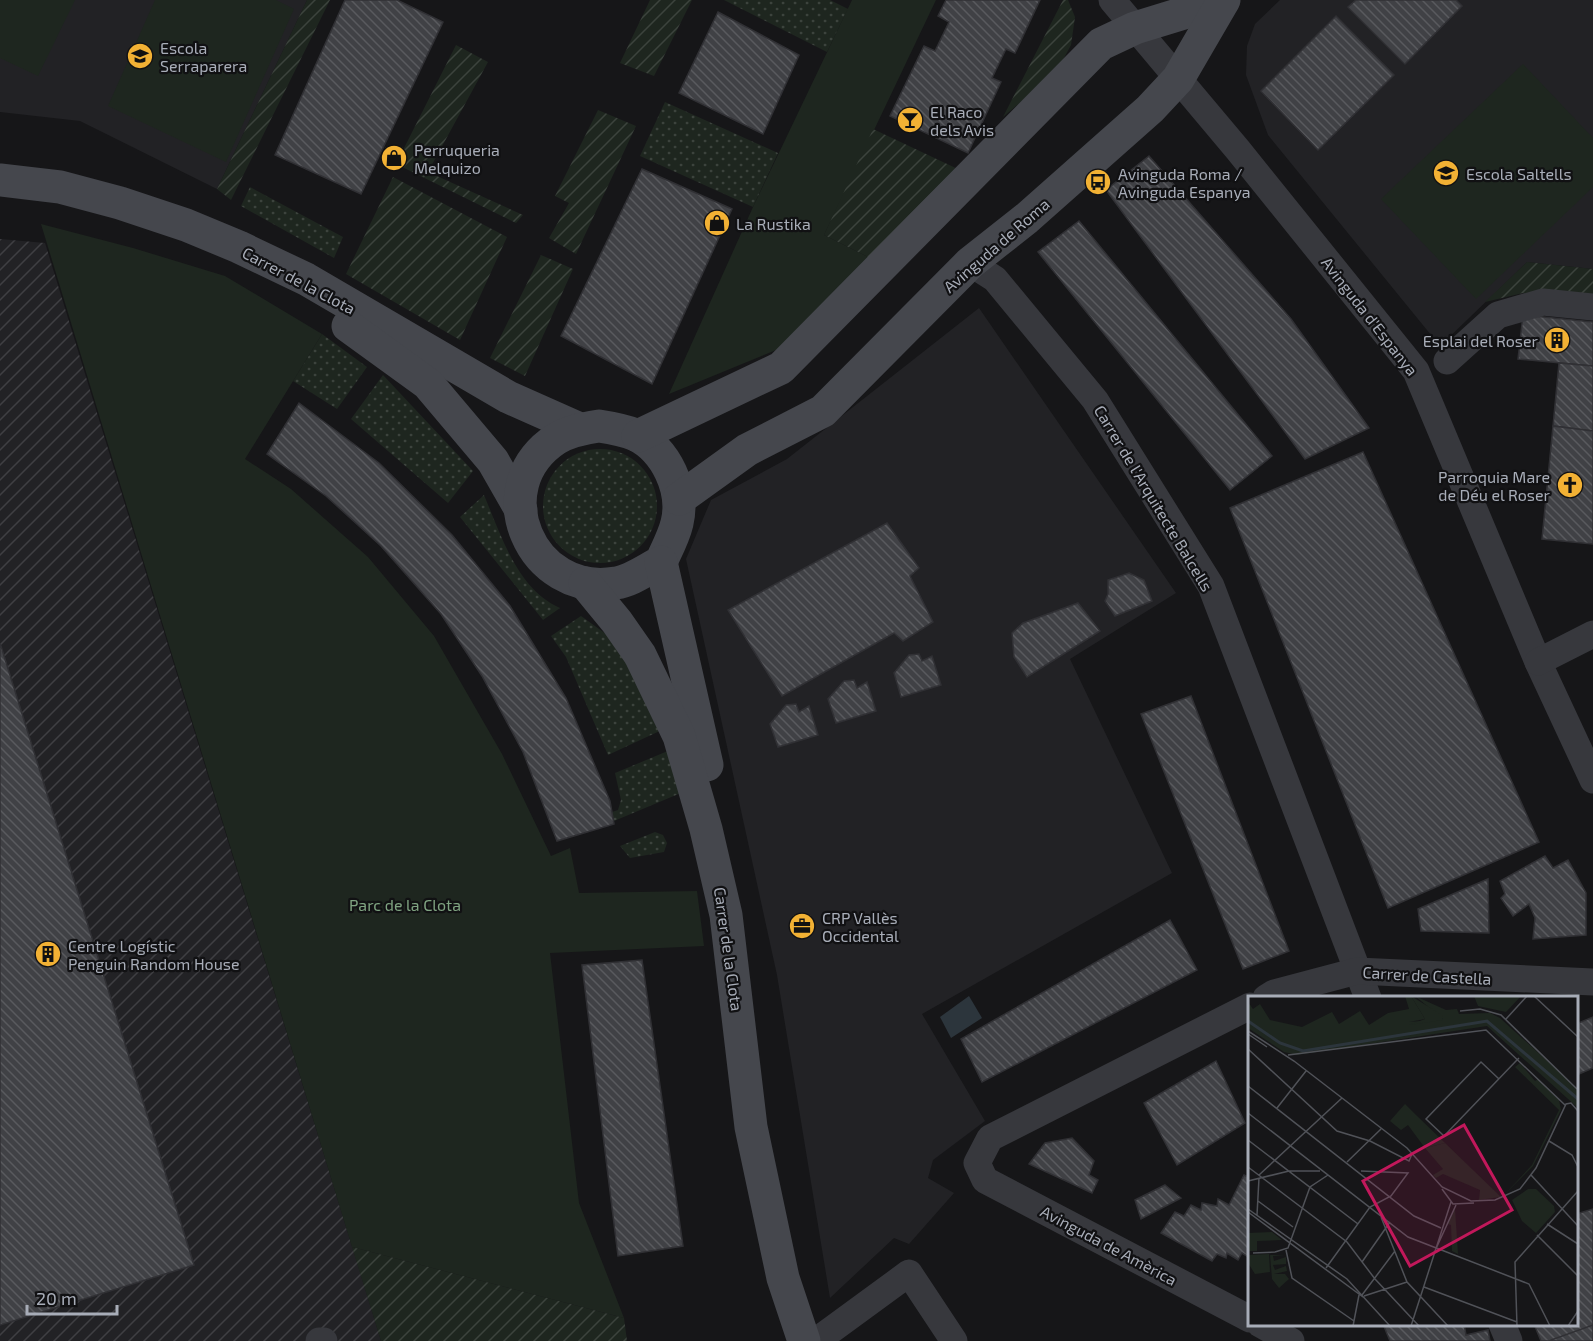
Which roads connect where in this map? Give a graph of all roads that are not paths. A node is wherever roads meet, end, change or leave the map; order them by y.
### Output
1 (1112, 0) edge
2 (1223, 1) edge
3 (1135, 28) junction
4 (1178, 79) junction
5 (0, 180) edge
6 (0, 198) edge
7 (970, 263) junction
8 (1593, 307) edge
9 (1447, 360) dead end
10 (580, 429) junction
11 (638, 436) junction
12 (679, 498) junction
13 (521, 510) junction
14 (661, 562) junction
15 (585, 583) junction
16 (1593, 634) edge
17 (1538, 662) junction
18 (1593, 780) edge
19 (709, 808) junction
20 (1357, 971) junction
21 (1593, 982) edge
22 (1269, 996) edge
23 (1367, 996) edge
24 (1248, 1007) edge
25 (1248, 1318) edge
26 (1264, 1326) edge
27 (1503, 1326) edge
28 (815, 1340) edge
29 (954, 1341) edge
30 (1291, 1341) edge
31 (1509, 1341) edge

1 - 3 street, Avinguda d'Espanya
2 - 3 street, Avinguda de Roma
2 - 4 street, Avinguda de Roma
3 - 4 street, Avinguda d'Espanya
3 - 11 street, Avinguda de Roma
4 - 7 street, Avinguda de Roma
4 - 17 street, Avinguda d'Espanya
5 - 10 street, Carrer de la Clota
6 - 13 street, Carrer de la Clota
7 - 12 street, Avinguda de Roma
7 - 20 street, Carrer de l'Arquitecte Balcells
8 - 9 street
10 - 11 street
10 - 13 street
11 - 12 street
12 - 14 street
13 - 15 street
14 - 15 street
14 - 19 street, Carrer de la Clota
15 - 19 street, Carrer de la Clota
16 - 17 street
17 - 18 street, Avinguda d'Espanya
19 - 28 street, Carrer de la Clota
20 - 21 street, Carrer de Castella
20 - 22 street, Carrer de Castella
20 - 23 street, Carrer de l'Arquitecte Balcells
24 - 25 street, Avinguda de Amèrica
26 - 30 street
27 - 31 street
28 - 29 street

